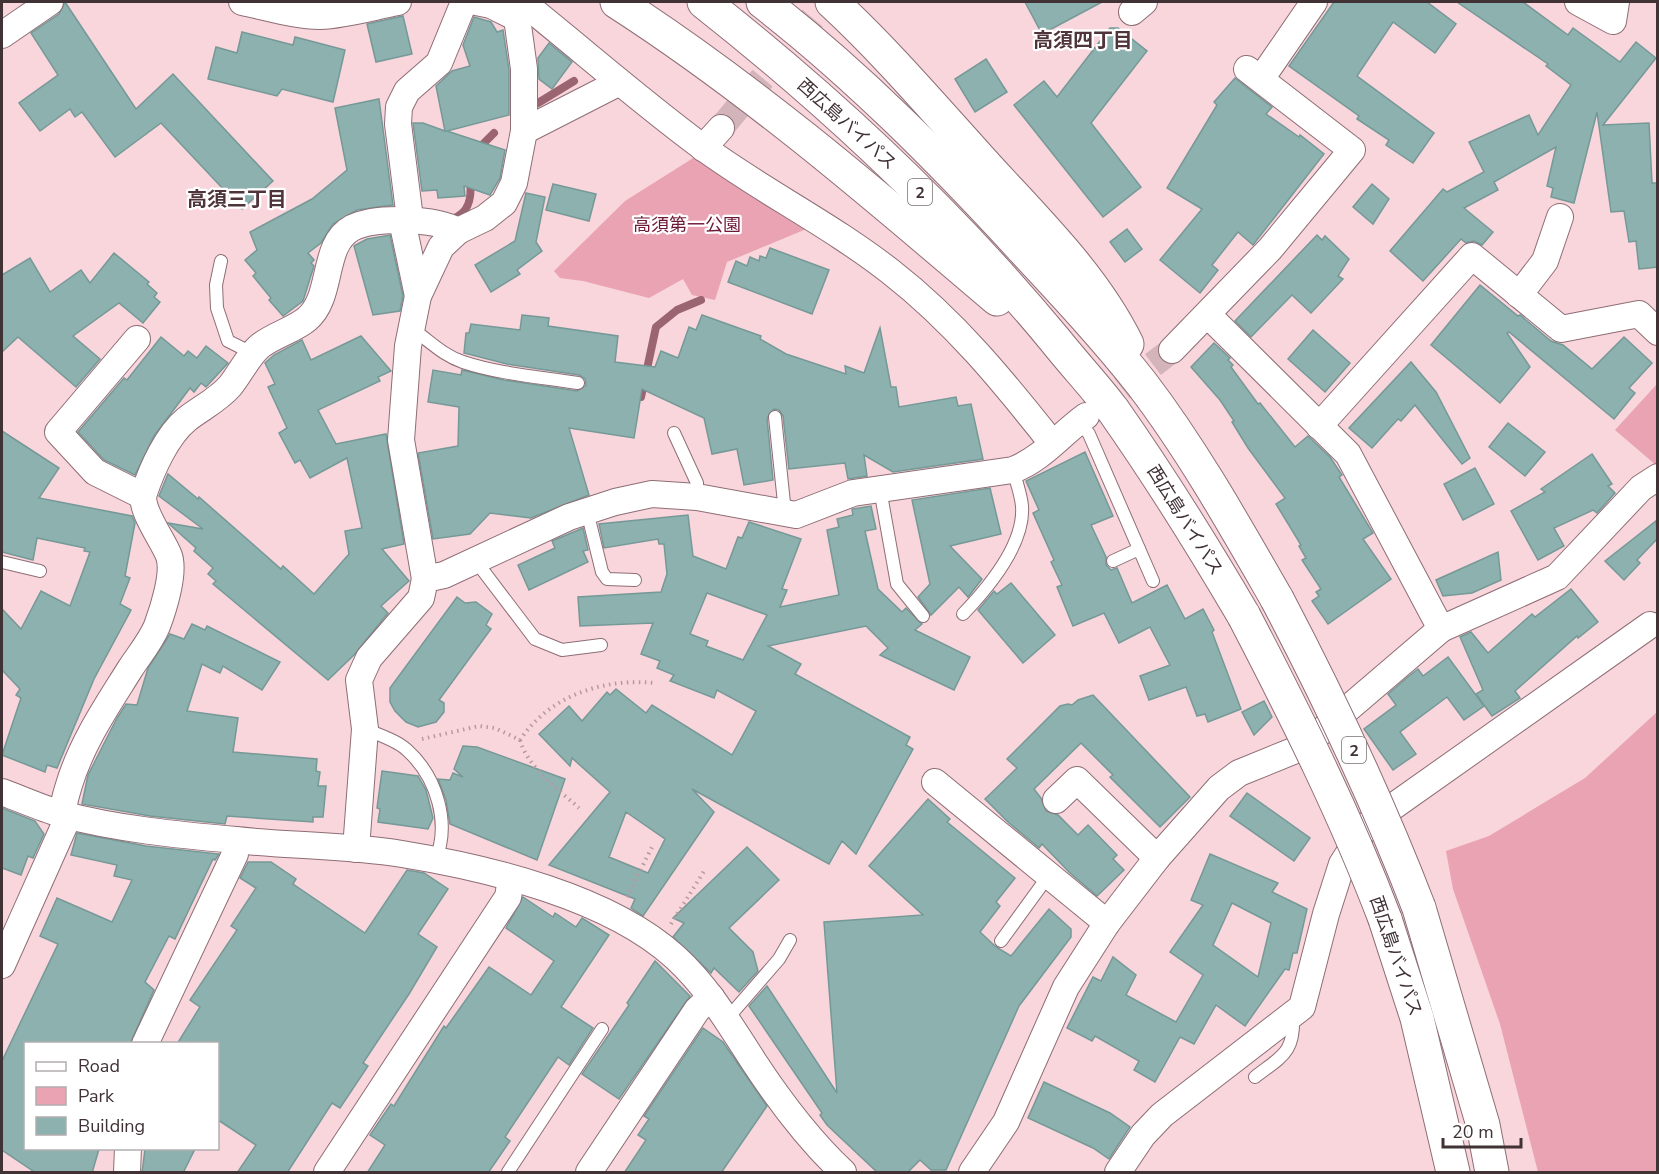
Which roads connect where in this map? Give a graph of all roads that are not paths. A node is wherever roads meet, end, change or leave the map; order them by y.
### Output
1 (50, 2) edge
2 (242, 2) edge
3 (398, 2) edge
4 (464, 2) edge
5 (476, 2) edge
6 (617, 2) edge
7 (704, 2) edge
8 (763, 2) edge
9 (832, 2) edge
10 (1314, 2) edge
11 (1578, 2) edge
12 (1616, 2) edge
13 (529, 10) edge
14 (2, 35) edge
15 (618, 83) junction
16 (721, 128) tunnel mouth
17 (524, 131) junction
18 (703, 148) junction
19 (1560, 217) dead end
20 (406, 222) junction
21 (458, 231) junction
22 (221, 261) dead end
23 (1519, 295) junction
24 (418, 296) junction
25 (1208, 315) junction
26 (412, 329) junction
27 (1658, 332) edge
28 (137, 339) dead end
29 (1172, 350) tunnel mouth
30 (254, 354) junction
31 (578, 383) dead end
32 (1142, 385) junction
33 (1092, 415) junction
34 (775, 417) dead end
35 (1319, 426) junction
36 (674, 433) dead end
37 (1052, 443) junction
38 (1013, 470) junction
39 (1658, 477) edge
40 (880, 489) junction
41 (143, 496) junction
42 (697, 497) junction
43 (587, 511) junction
44 (782, 512) junction
45 (1139, 549) junction
46 (475, 560) junction
47 (1113, 561) dead end
48 (2, 562) edge
49 (40, 571) dead end
50 (425, 579) junction
51 (636, 580) dead end
52 (1153, 581) dead end
53 (963, 614) dead end
54 (923, 616) dead end
55 (1650, 625) dead end
56 (1441, 629) junction
57 (601, 645) dead end
58 (365, 729) junction
59 (935, 782) dead end
60 (2, 792) edge
61 (1056, 800) dead end
62 (62, 814) junction
63 (236, 840) junction
64 (356, 849) junction
65 (1157, 858) junction
66 (435, 861) junction
67 (1049, 875) junction
68 (511, 879) junction
69 (1107, 923) junction
70 (790, 940) dead end
71 (1001, 941) dead end
72 (2, 965) edge
73 (711, 997) junction
74 (1293, 1015) junction
75 (727, 1019) junction
76 (602, 1029) dead end
77 (146, 1042) edge
78 (1254, 1077) dead end
79 (128, 1150) edge
80 (127, 1173) edge
81 (327, 1173) edge
82 (508, 1173) edge
83 (589, 1173) edge
84 (843, 1173) edge
85 (972, 1173) edge
86 (1118, 1173) edge
87 (1454, 1173) edge
88 (1492, 1173) edge

1 - 14 street
2 - 3 street
4 - 20 street
5 - 13 street
6 - 33 highway
7 - 33 highway, 西広島バイパス / 2
8 - 32 highway, 西広島バイパス / 2
9 - 32 highway
10 - 25 street
11 - 12 street
13 - 15 street
13 - 17 street
15 - 17 street
15 - 18 street
16 - 18 street
17 - 21 street
18 - 37 street
19 - 23 street
20 - 21 street
20 - 24 street
20 - 30 street
21 - 24 street
22 - 30 lane
23 - 27 street
23 - 35 street
24 - 26 street
25 - 29 street
25 - 35 street
26 - 31 lane
26 - 50 street
28 - 41 street
30 - 41 street
32 - 88 highway, 西広島バイパス / 2, bridge
33 - 37 street
33 - 45 lane
33 - 87 highway, 西広島バイパス / 2, bridge
34 - 44 lane
35 - 56 street
36 - 42 lane
37 - 38 street
38 - 40 street
38 - 53 lane
39 - 56 street
40 - 44 street
40 - 54 lane
41 - 62 street
42 - 43 street
42 - 44 street
43 - 46 street
43 - 51 lane
45 - 47 lane
45 - 52 lane
46 - 50 street
46 - 57 lane
48 - 49 lane
50 - 58 street
55 - 74 street
56 - 65 street
58 - 64 street
58 - 66 lane
59 - 67 street
60 - 62 street
61 - 65 street
62 - 63 street
62 - 72 street
63 - 64 street
63 - 77 street
64 - 66 street
65 - 69 street
66 - 68 street
67 - 69 street
67 - 71 lane
68 - 73 street
68 - 81 street
69 - 85 street
70 - 75 lane
73 - 75 street
73 - 83 street
74 - 78 lane
74 - 86 street
75 - 84 street
76 - 82 lane
79 - 80 street

